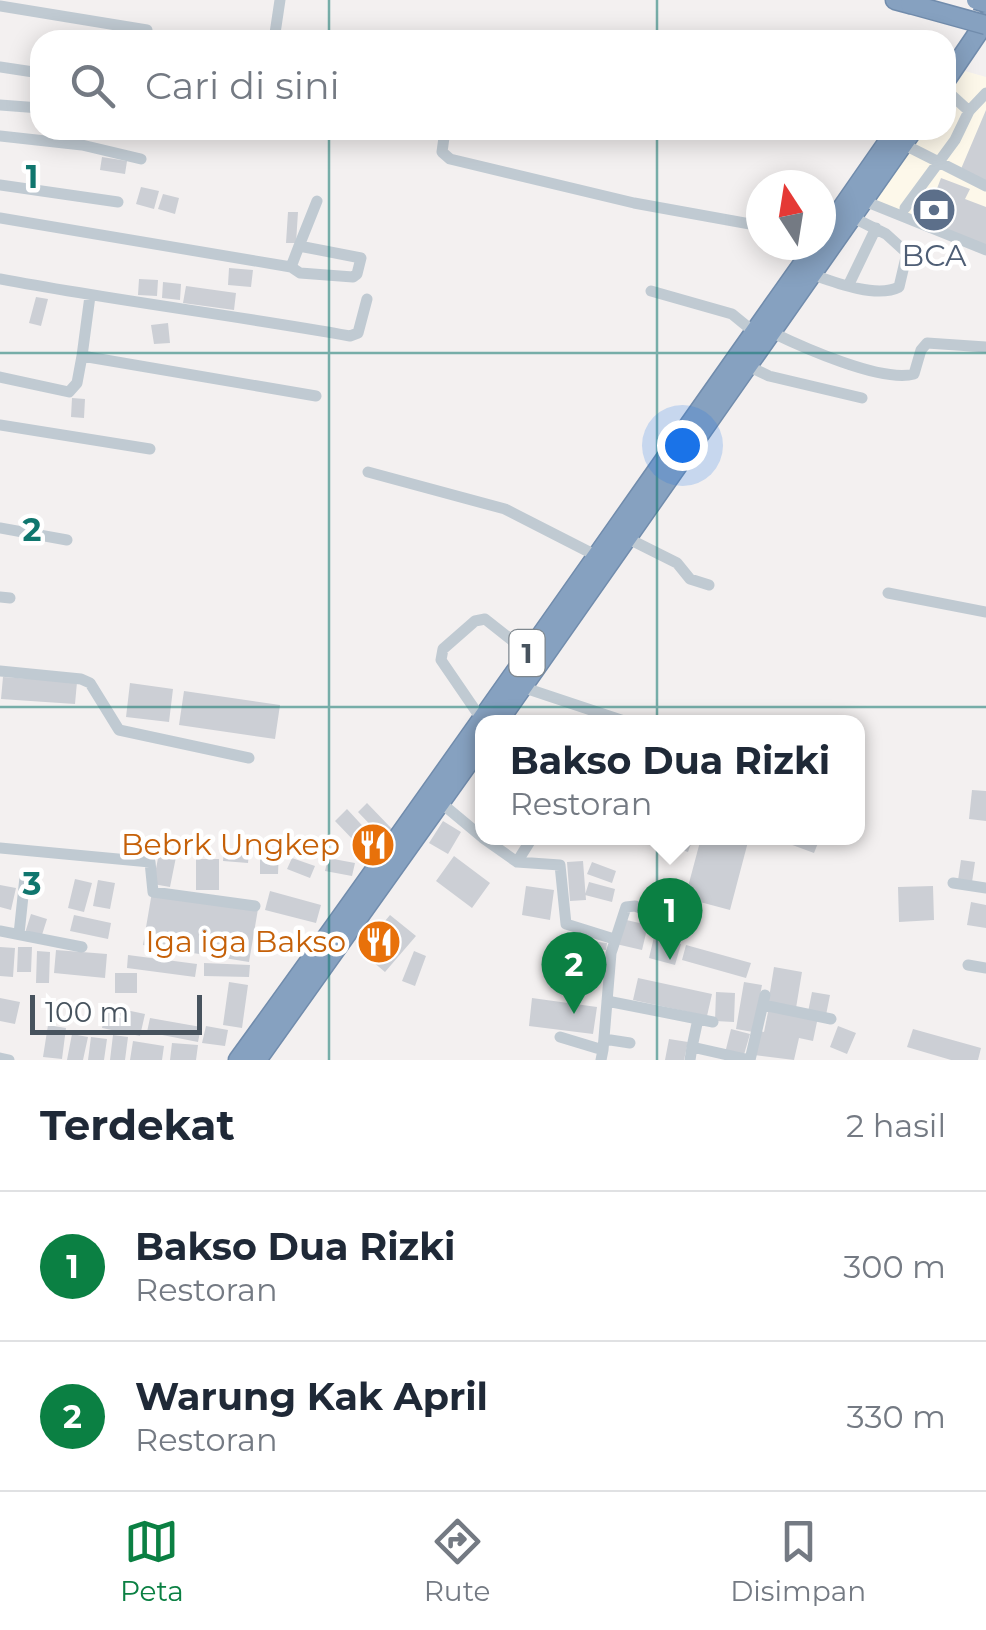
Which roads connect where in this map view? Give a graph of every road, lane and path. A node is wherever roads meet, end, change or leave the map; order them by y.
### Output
1 (280, 0) edge
2 (976, 0) edge
3 (903, 2) edge
4 (986, 2) edge
5 (0, 6) edge
6 (986, 23) edge
7 (147, 30) dead end
8 (276, 30) edge
9 (956, 44) edge
10 (956, 66) edge
11 (0, 67) edge
12 (30, 72) edge
13 (986, 94) edge
14 (956, 99) edge
15 (0, 105) edge
16 (30, 107) edge
17 (969, 111) junction
18 (0, 136) edge
19 (956, 136) edge
20 (30, 139) edge
21 (36, 140) edge
22 (81, 140) edge
23 (444, 140) edge
24 (897, 140) edge
25 (898, 140) edge
26 (907, 140) edge
27 (954, 140) edge
28 (82, 145) junction
29 (141, 159) dead end
30 (936, 163) junction
31 (0, 185) edge
32 (986, 186) edge
33 (862, 200) junction
34 (317, 201) dead end
35 (118, 202) dead end
36 (904, 208) dead end
37 (845, 214) junction
38 (0, 218) edge
39 (836, 222) edge
40 (746, 223) edge
41 (876, 228) junction
42 (298, 246) junction
43 (986, 250) edge
44 (809, 260) edge
45 (291, 267) junction
46 (804, 271) junction
47 (0, 279) edge
48 (849, 284) junction
49 (650, 291) dead end
50 (90, 296) junction
51 (367, 299) dead end
52 (762, 332) junction
53 (986, 348) edge
54 (82, 356) junction
55 (748, 366) junction
56 (0, 377) edge
57 (316, 396) dead end
58 (862, 398) dead end
59 (0, 426) edge
60 (150, 449) dead end
61 (368, 472) dead end
62 (0, 528) edge
63 (628, 538) junction
64 (67, 540) dead end
65 (596, 556) junction
66 (708, 585) dead end
67 (888, 592) dead end
68 (986, 612) edge
69 (528, 652) junction
70 (0, 671) edge
71 (522, 687) junction
72 (485, 715) edge
73 (492, 715) edge
74 (494, 715) edge
75 (606, 715) edge
76 (475, 739) edge
77 (475, 754) edge
78 (250, 758) dead end
79 (440, 802) junction
80 (475, 830) edge
81 (494, 845) edge
82 (528, 845) edge
83 (0, 848) edge
84 (517, 862) junction
85 (25, 878) dead end
86 (953, 883) dead end
87 (986, 888) edge
88 (255, 906) dead end
89 (651, 912) dead end
90 (0, 931) edge
91 (18, 934) junction
92 (614, 939) junction
93 (82, 947) dead end
94 (968, 966) dead end
95 (986, 968) edge
96 (607, 1001) junction
97 (825, 1017) dead end
98 (698, 1019) junction
99 (713, 1022) dead end
100 (560, 1037) dead end
101 (630, 1044) dead end
102 (603, 1050) edge
103 (691, 1054) edge
104 (0, 1058) edge
105 (9, 1060) edge
106 (238, 1060) edge
107 (257, 1060) edge

1 - 8 street
2 - 4 highway, bridge
3 - 6 highway, bridge
4 - 9 highway
5 - 7 street
6 - 10 highway
11 - 12 street
13 - 17 street
14 - 17 street
15 - 16 street
17 - 19 street
18 - 20 street
21 - 28 street
22 - 28 street
23 - 40 street
24 - 37 highway, 1
25 - 33 highway, 1
26 - 30 street
27 - 30 street
28 - 29 street
30 - 32 street
30 - 36 street
31 - 35 street
33 - 37 highway, 1
33 - 43 street
34 - 42 street
37 - 39 highway, 1
37 - 41 street
37 - 46 highway, 1
38 - 45 street
41 - 48 street
41 - 48 street
42 - 45 street
42 - 45 street
44 - 46 highway, 1
46 - 48 street
46 - 52 highway, 1
47 - 50 street
49 - 52 street
50 - 51 street
50 - 54 street
52 - 53 street
52 - 55 highway, 1
52 - 65 highway, 1
54 - 56 street
54 - 57 street
55 - 58 street
55 - 63 highway, 1
59 - 60 street
61 - 65 street
62 - 64 street
63 - 66 street
63 - 71 highway, 1
65 - 69 highway, 1
67 - 68 street
69 - 72 street
69 - 73 highway, 1
70 - 78 street
71 - 74 highway, 1
71 - 75 street
76 - 106 highway, 1
77 - 79 highway
79 - 80 street
79 - 107 highway
81 - 84 street
82 - 84 street
83 - 88 street
84 - 92 street
85 - 91 street
86 - 87 street
89 - 92 street
90 - 91 street
91 - 93 street
92 - 96 street
94 - 95 street
96 - 98 street
96 - 102 street
97 - 103 street
98 - 99 street
98 - 103 street
100 - 102 street
101 - 102 street
104 - 105 street

